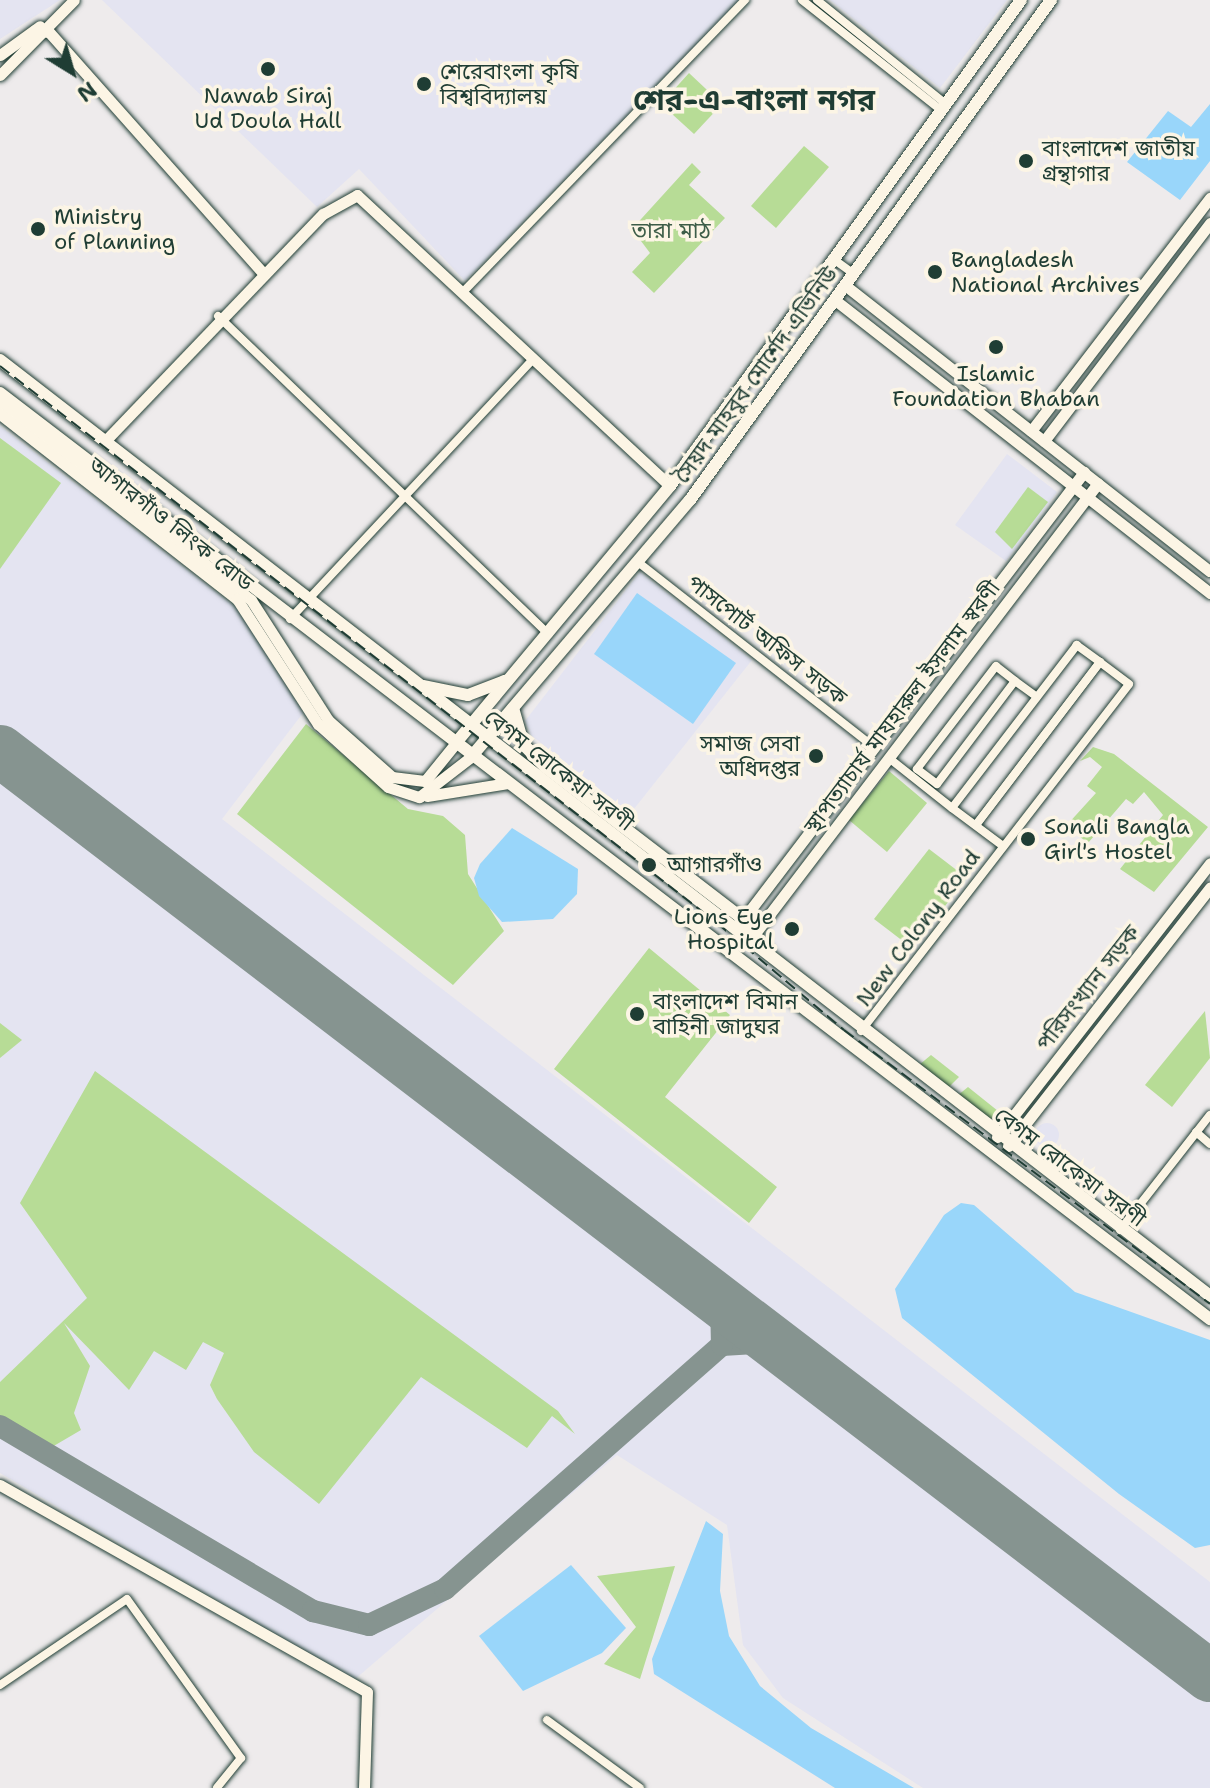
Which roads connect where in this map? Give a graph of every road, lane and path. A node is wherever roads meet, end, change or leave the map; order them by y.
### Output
1 (745, 0) edge
2 (802, 0) edge
3 (817, 0) edge
4 (1021, 0) edge
5 (1051, 0) edge
6 (70, 4) edge
7 (42, 31) junction
8 (860, 41) junction
9 (14, 44) junction
10 (24, 54) junction
11 (0, 55) edge
12 (967, 74) junction
13 (0, 75) edge
14 (987, 89) junction
15 (944, 107) junction
16 (1210, 198) edge
17 (1210, 223) edge
18 (832, 258) junction
19 (854, 274) junction
20 (260, 276) junction
21 (850, 290) junction
22 (464, 291) junction
23 (1132, 300) junction
24 (839, 304) junction
25 (1144, 309) junction
26 (218, 316) junction
27 (534, 358) junction
28 (0, 360) edge
29 (0, 393) edge
30 (0, 403) edge
31 (0, 414) edge
32 (1031, 431) junction
33 (105, 441) junction
34 (1044, 441) junction
35 (87, 461) junction
36 (1084, 472) junction
37 (1098, 483) junction
38 (670, 486) junction
39 (1073, 486) junction
40 (399, 497) junction
41 (1087, 497) junction
42 (690, 500) junction
43 (638, 562) junction
44 (1210, 571) edge
45 (1210, 593) edge
46 (308, 599) junction
47 (985, 602) junction
48 (1000, 612) junction
49 (290, 619) junction
50 (549, 634) junction
51 (511, 678) junction
52 (1015, 681) junction
53 (416, 684) junction
54 (1081, 687) junction
55 (1037, 697) junction
56 (513, 708) junction
57 (469, 726) junction
58 (487, 739) junction
59 (455, 744) junction
60 (874, 747) junction
61 (471, 757) junction
62 (889, 758) junction
63 (508, 783) junction
64 (419, 797) junction
65 (952, 808) junction
66 (976, 825) junction
67 (1003, 846) junction
68 (1210, 863) edge
69 (1210, 887) edge
70 (740, 924) junction
71 (753, 936) junction
72 (861, 1032) junction
73 (849, 1047) junction
74 (1208, 1121) edge
75 (1196, 1132) junction
76 (997, 1137) junction
77 (1210, 1144) edge
78 (1008, 1146) junction
79 (985, 1152) junction
80 (996, 1161) junction
81 (1120, 1230) junction
82 (1210, 1296) edge
83 (1207, 1312) edge
84 (0, 1485) edge
85 (0, 1685) edge
86 (547, 1720) dead end
87 (217, 1788) edge
88 (364, 1788) edge
89 (640, 1788) edge

1 - 22 street
2 - 8 street
3 - 8 street
4 - 12 main road, সৈয়দ মাহবুব মোর্শেদ এভিনিউ
5 - 14 main road, সৈয়দ মাহবুব মোর্শেদ এভিনিউ
6 - 7 street
7 - 9 street
7 - 10 street
7 - 20 street
8 - 15 street
9 - 10 street
9 - 11 street
10 - 13 street
12 - 14 main road
12 - 15 main road, সৈয়দ মাহবুব মোর্শেদ এভিনিউ
14 - 19 main road, সৈয়দ মাহবুব মোর্শেদ এভিনিউ
15 - 18 main road, সৈয়দ মাহবুব মোর্শেদ এভিনিউ
16 - 23 street
17 - 25 street
18 - 19 street
18 - 38 main road, সৈয়দ মাহবুব মোর্শেদ এভিনিউ
19 - 21 main road, সৈয়দ মাহবুব মোর্শেদ এভিনিউ
20 - 22 street
20 - 26 street
21 - 24 main road, সৈয়দ মাহবুব মোর্শেদ এভিনিউ
21 - 32 street
22 - 27 street
23 - 25 street
23 - 32 street
24 - 39 street
24 - 42 main road, সৈয়দ মাহবুব মোর্শেদ এভিনিউ
25 - 34 street
26 - 33 street
26 - 40 street
27 - 38 street
27 - 40 street
28 - 33 main road, বেগম রোকেয়া সরণী
29 - 35 main road, বেগম রোকেয়া সরণী
30 - 59 street, আগারগাঁও লিংক রোড
31 - 64 street, আগারগাঁও লিংক রোড
32 - 34 street
33 - 35 main road
33 - 46 main road, বেগম রোকেয়া সরণী
34 - 36 street
35 - 49 main road, বেগম রোকেয়া সরণী
36 - 37 street
36 - 39 street, স্থাপত্যাচার্য মাযহারুল ইসলাম স্বরণী
37 - 41 street, স্থাপত্যাচার্য মাযহারুল ইসলাম স্বরণী
37 - 44 street
38 - 42 main road
38 - 50 main road, সৈয়দ মাহবুব মোর্শেদ এভিনিউ
39 - 41 street
39 - 47 street, স্থাপত্যাচার্য মাযহারুল ইসলাম স্বরণী
40 - 46 street
40 - 50 street
41 - 45 street
41 - 48 street, স্থাপত্যাচার্য মাযহারুল ইসলাম স্বরণী
42 - 43 main road, সৈয়দ মাহবুব মোর্শেদ এভিনিউ
43 - 56 main road, সৈয়দ মাহবুব মোর্শেদ এভিনিউ
43 - 60 street, পাসপোর্ট অফিস সড়ক
46 - 49 street
46 - 53 main road, বেগম রোকেয়া সরণী
47 - 48 street
47 - 60 street, স্থাপত্যাচার্য মাযহারুল ইসলাম স্বরণী
48 - 62 street, স্থাপত্যাচার্য মাযহারুল ইসলাম স্বরণী
49 - 59 main road, বেগম রোকেয়া সরণী
50 - 51 main road, সৈয়দ মাহবুব মোর্শেদ এভিনিউ
51 - 53 main road
51 - 57 main road, সৈয়দ মাহবুব মোর্শেদ এভিনিউ
52 - 52 street
52 - 55 street
53 - 57 main road, বেগম রোকেয়া সরণী
54 - 55 street, New Colony Road
54 - 66 street, New Colony Road
54 - 67 street, New Colony Road
55 - 65 street, New Colony Road
56 - 58 main road, সৈয়দ মাহবুব মোর্শেদ এভিনিউ
56 - 70 main road
57 - 58 main road, বেগম রোকেয়া সরণী
57 - 59 main road, সৈয়দ মাহবুব মোর্শেদ এভিনিউ
58 - 61 main road, সৈয়দ মাহবুব মোর্শেদ এভিনিউ
58 - 70 main road, বেগম রোকেয়া সরণী
59 - 61 main road, বেগম রোকেয়া সরণী
60 - 62 street
60 - 70 street, স্থাপত্যাচার্য মাযহারুল ইসলাম স্বরণী
61 - 63 main road, বেগম রোকেয়া সরণী
61 - 64 street
62 - 65 street, New Colony Road
62 - 71 street, স্থাপত্যাচার্য মাযহারুল ইসলাম স্বরণী
63 - 64 street
63 - 73 main road, বেগম রোকেয়া সরণী
65 - 66 street, New Colony Road
66 - 67 street, New Colony Road
67 - 72 street, New Colony Road
68 - 76 street, পরিসংখ্যান সড়ক
69 - 78 street
70 - 71 main road, বেগম রোকেয়া সরণী
71 - 72 main road, বেগম রোকেয়া সরণী
72 - 73 main road
72 - 76 main road, বেগম রোকেয়া সরণী
73 - 79 main road, বেগম রোকেয়া সরণী
74 - 75 street
75 - 77 street
75 - 81 street
76 - 78 main road, বেগম রোকেয়া সরণী
76 - 79 main road
78 - 80 main road
78 - 81 main road, বেগম রোকেয়া সরণী
79 - 80 main road, বেগম রোকেয়া সরণী
80 - 83 main road, বেগম রোকেয়া সরণী
81 - 82 main road, বেগম রোকেয়া সরণী
84 - 88 street
85 - 87 street
86 - 89 street

